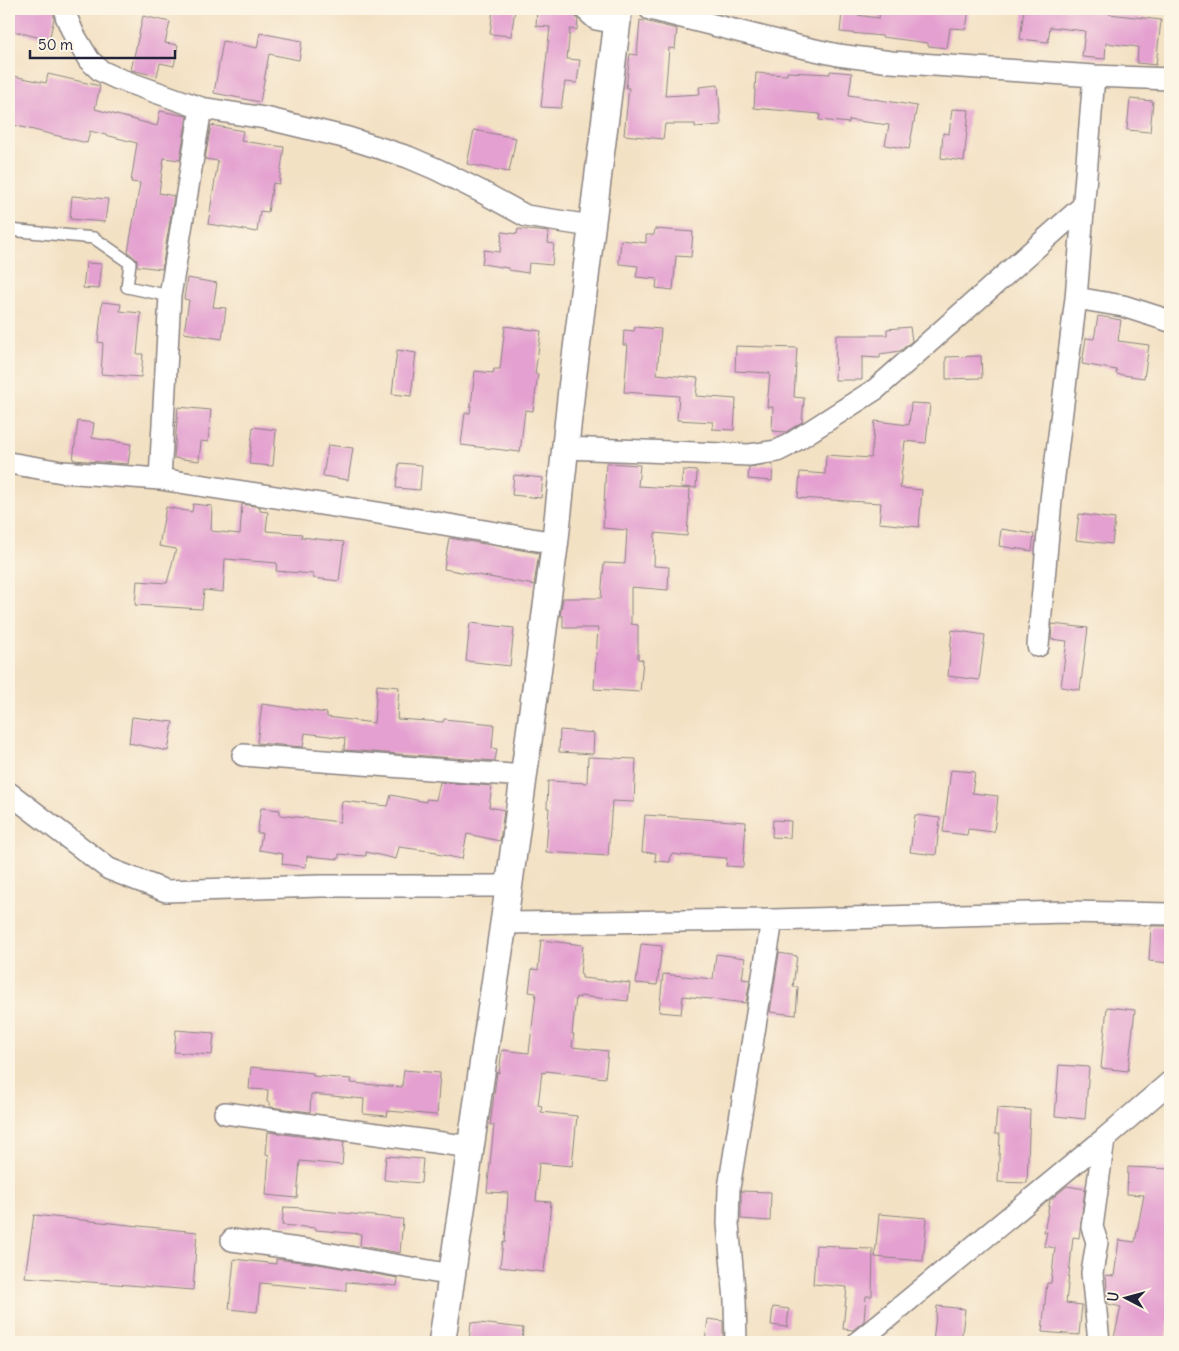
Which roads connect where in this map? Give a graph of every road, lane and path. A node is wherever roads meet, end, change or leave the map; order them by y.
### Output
1 (585, 9) edge
2 (650, 9) edge
3 (66, 16) dead end
4 (618, 16) edge
5 (1094, 76) junction
6 (1170, 79) edge
7 (201, 108) junction
8 (1083, 206) junction
9 (591, 226) junction
10 (9, 230) edge
11 (170, 296) junction
12 (1076, 298) junction
13 (1170, 321) edge
14 (566, 448) junction
15 (9, 463) edge
16 (160, 479) junction
17 (550, 542) junction
18 (1038, 646) dead end
19 (243, 755) dead end
20 (524, 776) junction
21 (9, 793) edge
22 (509, 886) junction
23 (1170, 914) edge
24 (772, 920) junction
25 (504, 922) junction
26 (1170, 1082) edge
27 (224, 1113) dead end
28 (1104, 1138) junction
29 (471, 1147) junction
30 (232, 1240) dead end
31 (452, 1275) junction
32 (442, 1342) edge
33 (736, 1342) edge
34 (858, 1342) edge
35 (1099, 1342) edge

1 - 4 street
2 - 5 street
3 - 7 street
4 - 9 street
5 - 6 street
5 - 8 street
7 - 9 street
7 - 11 street
8 - 12 street
8 - 14 street
9 - 14 street
10 - 11 lane
11 - 16 street
12 - 13 street
12 - 18 street
14 - 17 street
15 - 16 street
16 - 17 street
17 - 20 street
19 - 20 street
20 - 22 street
21 - 22 street
22 - 25 street
23 - 24 street
24 - 25 street
24 - 33 street
25 - 29 street
26 - 28 street
27 - 29 street
28 - 34 street
28 - 35 street
29 - 31 street
30 - 31 street
31 - 32 street

